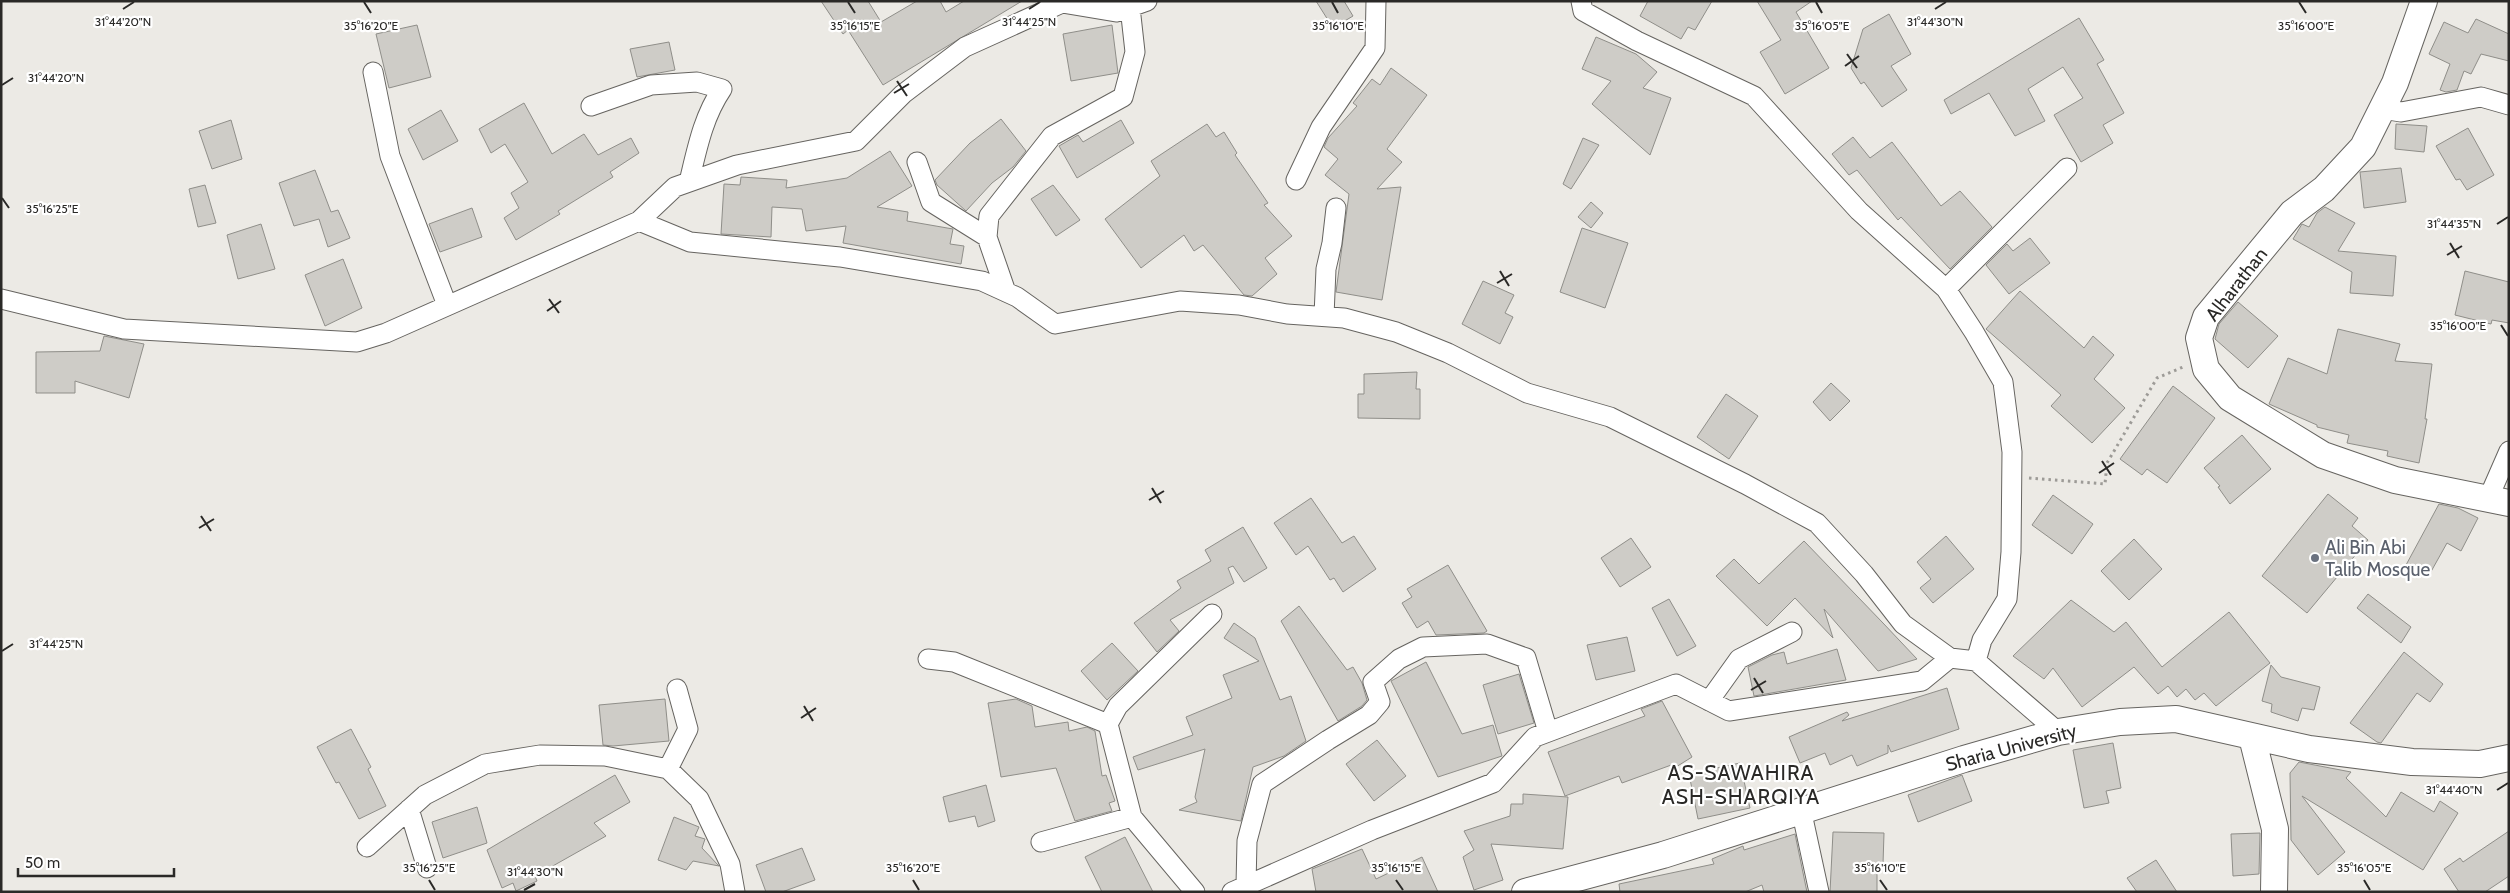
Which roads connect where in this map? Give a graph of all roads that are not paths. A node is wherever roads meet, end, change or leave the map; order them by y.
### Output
1 (1376, 1) edge
2 (1581, 1) edge
3 (2424, 1) edge
4 (1139, 4) edge
5 (373, 72) dead end
6 (2509, 105) edge
7 (592, 106) dead end
8 (2382, 109) junction
9 (917, 162) dead end
10 (2067, 168) dead end
11 (1296, 180) dead end
12 (689, 182) junction
13 (1336, 208) dead end
14 (638, 221) junction
15 (987, 237) junction
16 (1946, 289) junction
17 (1006, 292) junction
18 (1, 299) edge
19 (448, 305) junction
20 (1324, 316) junction
21 (2509, 451) edge
22 (2499, 501) edge
23 (1212, 614) dead end
24 (1792, 632) dead end
25 (928, 658) dead end
26 (1950, 658) junction
27 (1976, 661) junction
28 (677, 689) dead end
29 (1709, 701) junction
30 (1108, 724) junction
31 (1548, 732) junction
32 (2058, 732) junction
33 (2252, 737) junction
34 (2509, 758) edge
35 (668, 769) junction
36 (409, 809) junction
37 (1801, 809) junction
38 (1132, 818) junction
39 (1041, 842) dead end
40 (367, 847) dead end
41 (427, 868) dead end
42 (1239, 889) edge
43 (735, 892) edge
44 (1195, 892) edge
45 (1525, 892) edge
46 (1819, 892) edge
47 (2274, 892) edge

1 - 11 street
2 - 16 street
3 - 8 main road, Alharathan
4 - 12 street
4 - 15 street
5 - 19 street
6 - 8 street
7 - 12 street
8 - 22 main road, Alharathan
9 - 15 street
10 - 16 street
12 - 14 street
13 - 20 street
14 - 17 street
14 - 19 street
15 - 17 street
16 - 27 street
17 - 20 street
18 - 19 street
20 - 26 street
21 - 22 street
23 - 30 street
24 - 29 street
25 - 30 street
26 - 27 street
26 - 29 street
27 - 32 street
28 - 35 street
29 - 31 street
30 - 38 street
31 - 42 street
31 - 42 street
32 - 33 main road, Sharia University
32 - 37 main road, Sharia University
33 - 34 main road, Sharia University
33 - 47 main road
35 - 36 street
35 - 43 street
36 - 40 street
36 - 41 street
37 - 45 main road, Sharia University
37 - 46 street
38 - 39 street
38 - 44 street

